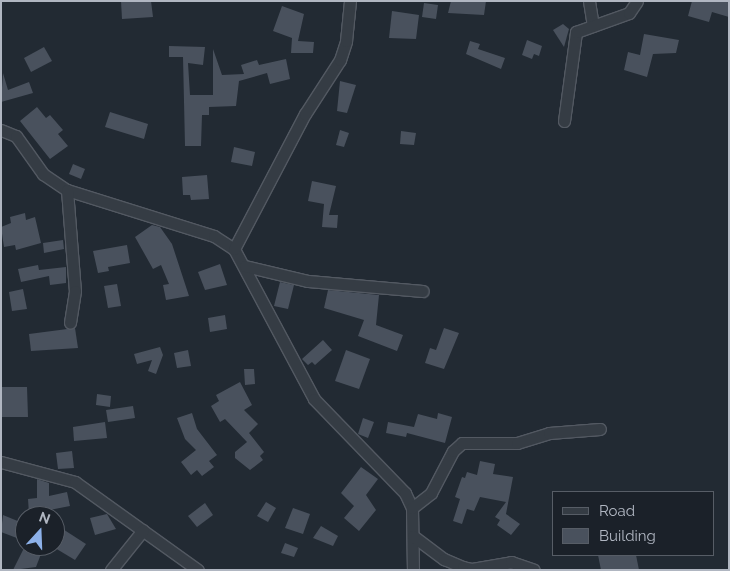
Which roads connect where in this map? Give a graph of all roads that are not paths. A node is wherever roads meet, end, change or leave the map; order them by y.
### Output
1 (350, 1) edge
2 (589, 1) edge
3 (637, 1) edge
4 (593, 26) junction
5 (564, 121) dead end
6 (1, 130) edge
7 (67, 190) junction
8 (234, 249) junction
9 (245, 266) junction
10 (424, 291) dead end
11 (70, 323) dead end
12 (600, 429) dead end
13 (1, 462) edge
14 (412, 508) junction
15 (143, 530) junction
16 (414, 536) junction
17 (111, 570) edge
18 (198, 570) edge
19 (413, 570) edge
20 (534, 570) edge

1 - 8 street
2 - 4 street
3 - 4 street
4 - 5 street
6 - 7 street
7 - 8 street
7 - 11 street
8 - 9 street
9 - 10 street
9 - 14 street
12 - 14 street
13 - 15 street
14 - 16 street
15 - 17 street
15 - 18 street
16 - 19 street
16 - 20 street

